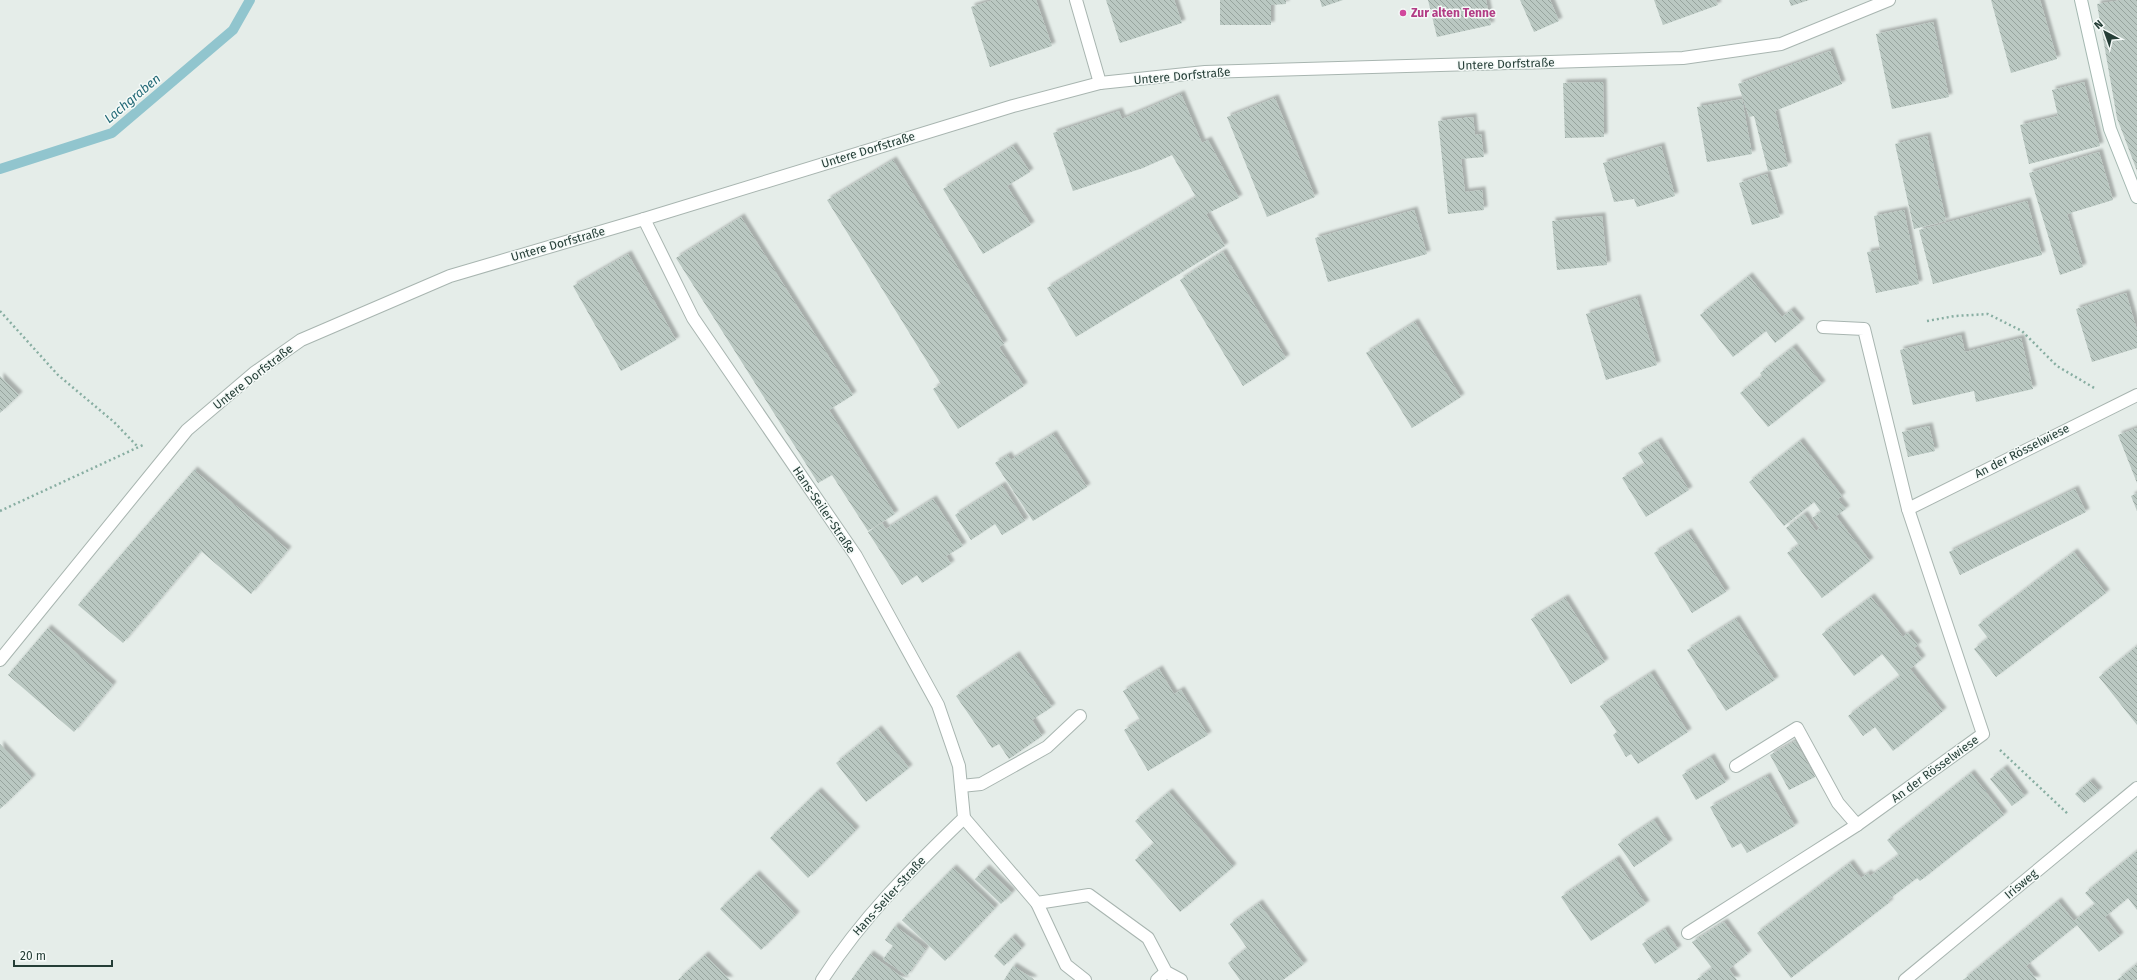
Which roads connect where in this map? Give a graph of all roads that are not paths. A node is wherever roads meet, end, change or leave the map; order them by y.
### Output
1 (1076, 0) edge
2 (1889, 0) edge
3 (2081, 0) edge
4 (1100, 83) junction
5 (2137, 197) edge
6 (644, 219) junction
7 (1823, 327) dead end
8 (2137, 395) edge
9 (1908, 509) junction
10 (0, 660) edge
11 (1080, 716) dead end
12 (1736, 766) dead end
13 (961, 786) junction
14 (2137, 788) edge
15 (964, 818) junction
16 (1857, 825) junction
17 (1037, 903) junction
18 (1688, 933) dead end
19 (1166, 972) junction
20 (822, 980) edge
21 (1085, 980) edge
22 (1157, 980) edge
23 (1181, 980) edge
24 (1905, 980) edge

1 - 4 street
2 - 4 street, Untere Dorfstraße
3 - 5 street
4 - 6 street, Untere Dorfstraße
6 - 10 street, Untere Dorfstraße
6 - 13 street, Hans-Seiler-Straße
7 - 9 street, An der Rösselwiese
8 - 9 street, An der Rösselwiese
9 - 16 street, An der Rösselwiese
11 - 13 street
12 - 16 street
13 - 15 street, Hans-Seiler-Straße
14 - 24 street, Irisweg
15 - 17 street
15 - 20 street, Hans-Seiler-Straße
16 - 18 street, An der Rösselwiese
17 - 19 street
17 - 21 street
19 - 22 street
19 - 23 street

